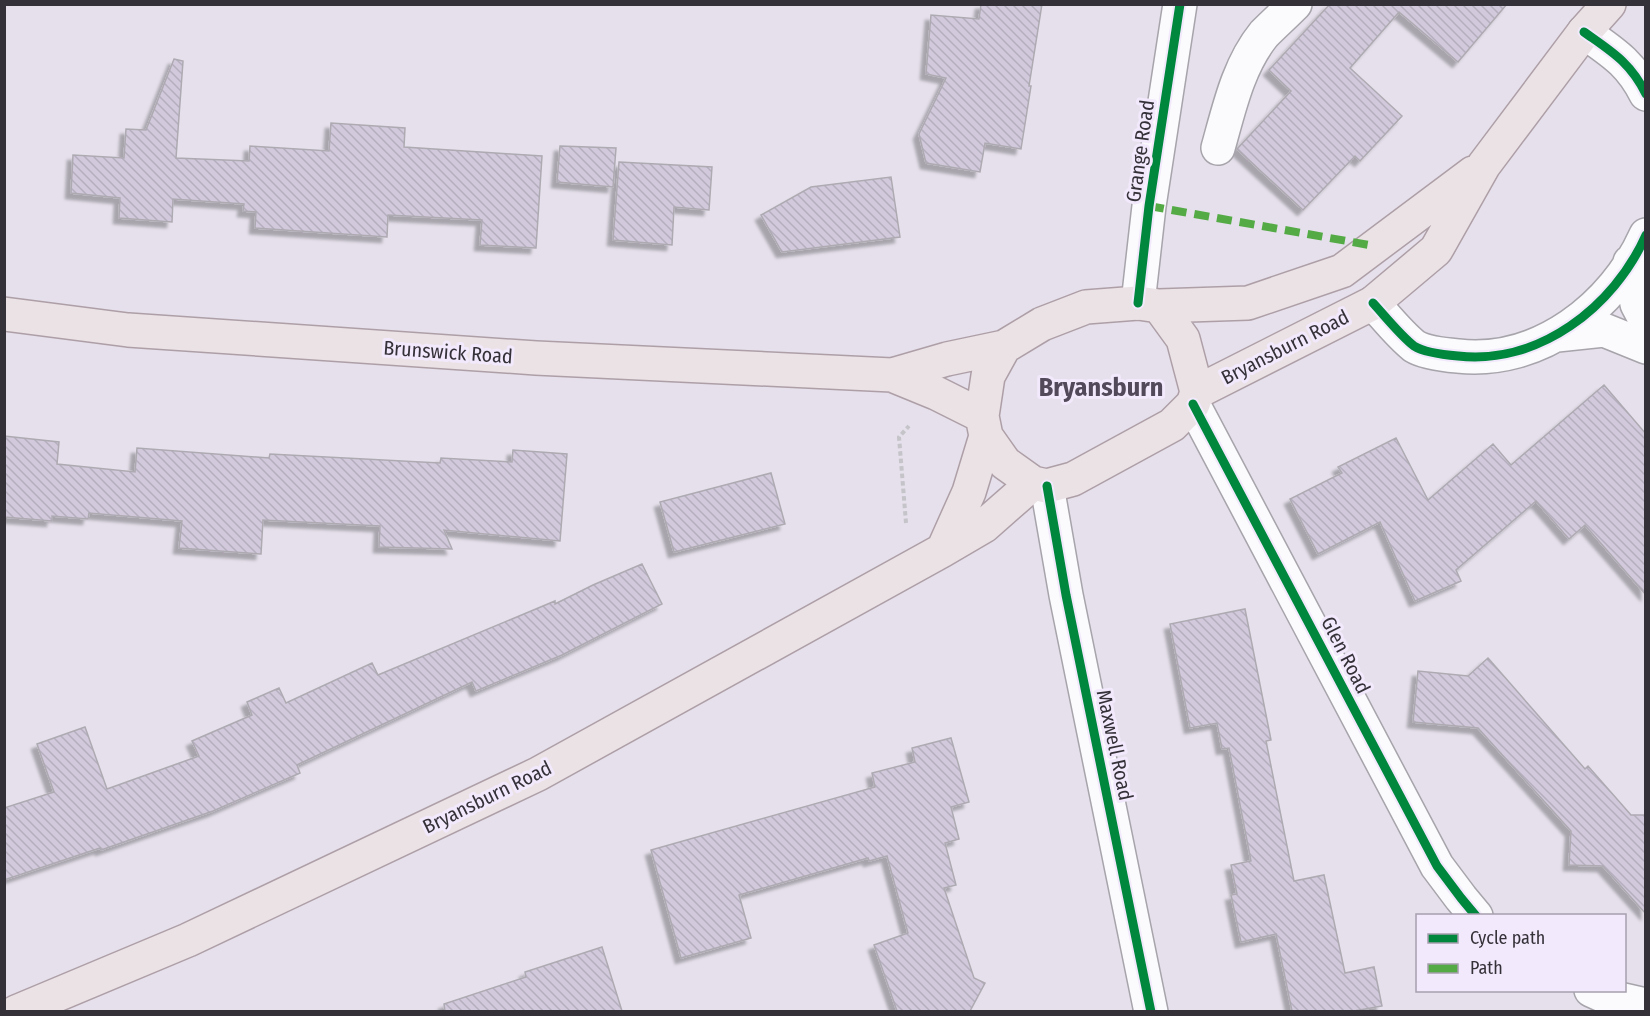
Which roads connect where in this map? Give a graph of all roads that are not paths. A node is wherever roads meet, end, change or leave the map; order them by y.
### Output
1 (1180, 4) edge
2 (1609, 4) edge
3 (1276, 10) edge
4 (1584, 32) junction
5 (1646, 94) edge
6 (1218, 148) dead end
7 (1484, 165) junction
8 (1638, 248) edge
9 (1372, 303) junction
10 (1149, 304) junction
11 (4, 314) edge
12 (1646, 321) edge
13 (1557, 335) junction
14 (1004, 347) junction
15 (1646, 347) edge
16 (892, 375) junction
17 (1195, 398) junction
18 (984, 426) junction
19 (1040, 485) junction
20 (931, 557) junction
21 (1475, 914) edge
22 (1595, 992) edge
23 (1646, 1005) edge
24 (16, 1011) edge
25 (1151, 1011) edge

1 - 10 street, Grange Road
2 - 4 main road, Bryansburn Road
3 - 6 street
4 - 5 street
4 - 7 main road, Bryansburn Road
7 - 9 main road, Bryansburn Road
7 - 10 main road, Bryansburn Road
8 - 12 street
8 - 13 street
9 - 13 street
9 - 17 main road, Bryansburn Road
10 - 14 main road
10 - 17 main road
11 - 16 main road, Brunswick Road
13 - 15 street
14 - 16 main road, Brunswick Road
14 - 18 main road
16 - 18 main road, Brunswick Road
17 - 19 main road
17 - 21 street, Glen Road
18 - 19 main road
18 - 20 main road
19 - 20 main road, Bryansburn Road
19 - 25 street, Maxwell Road
20 - 24 main road, Bryansburn Road
22 - 23 street

